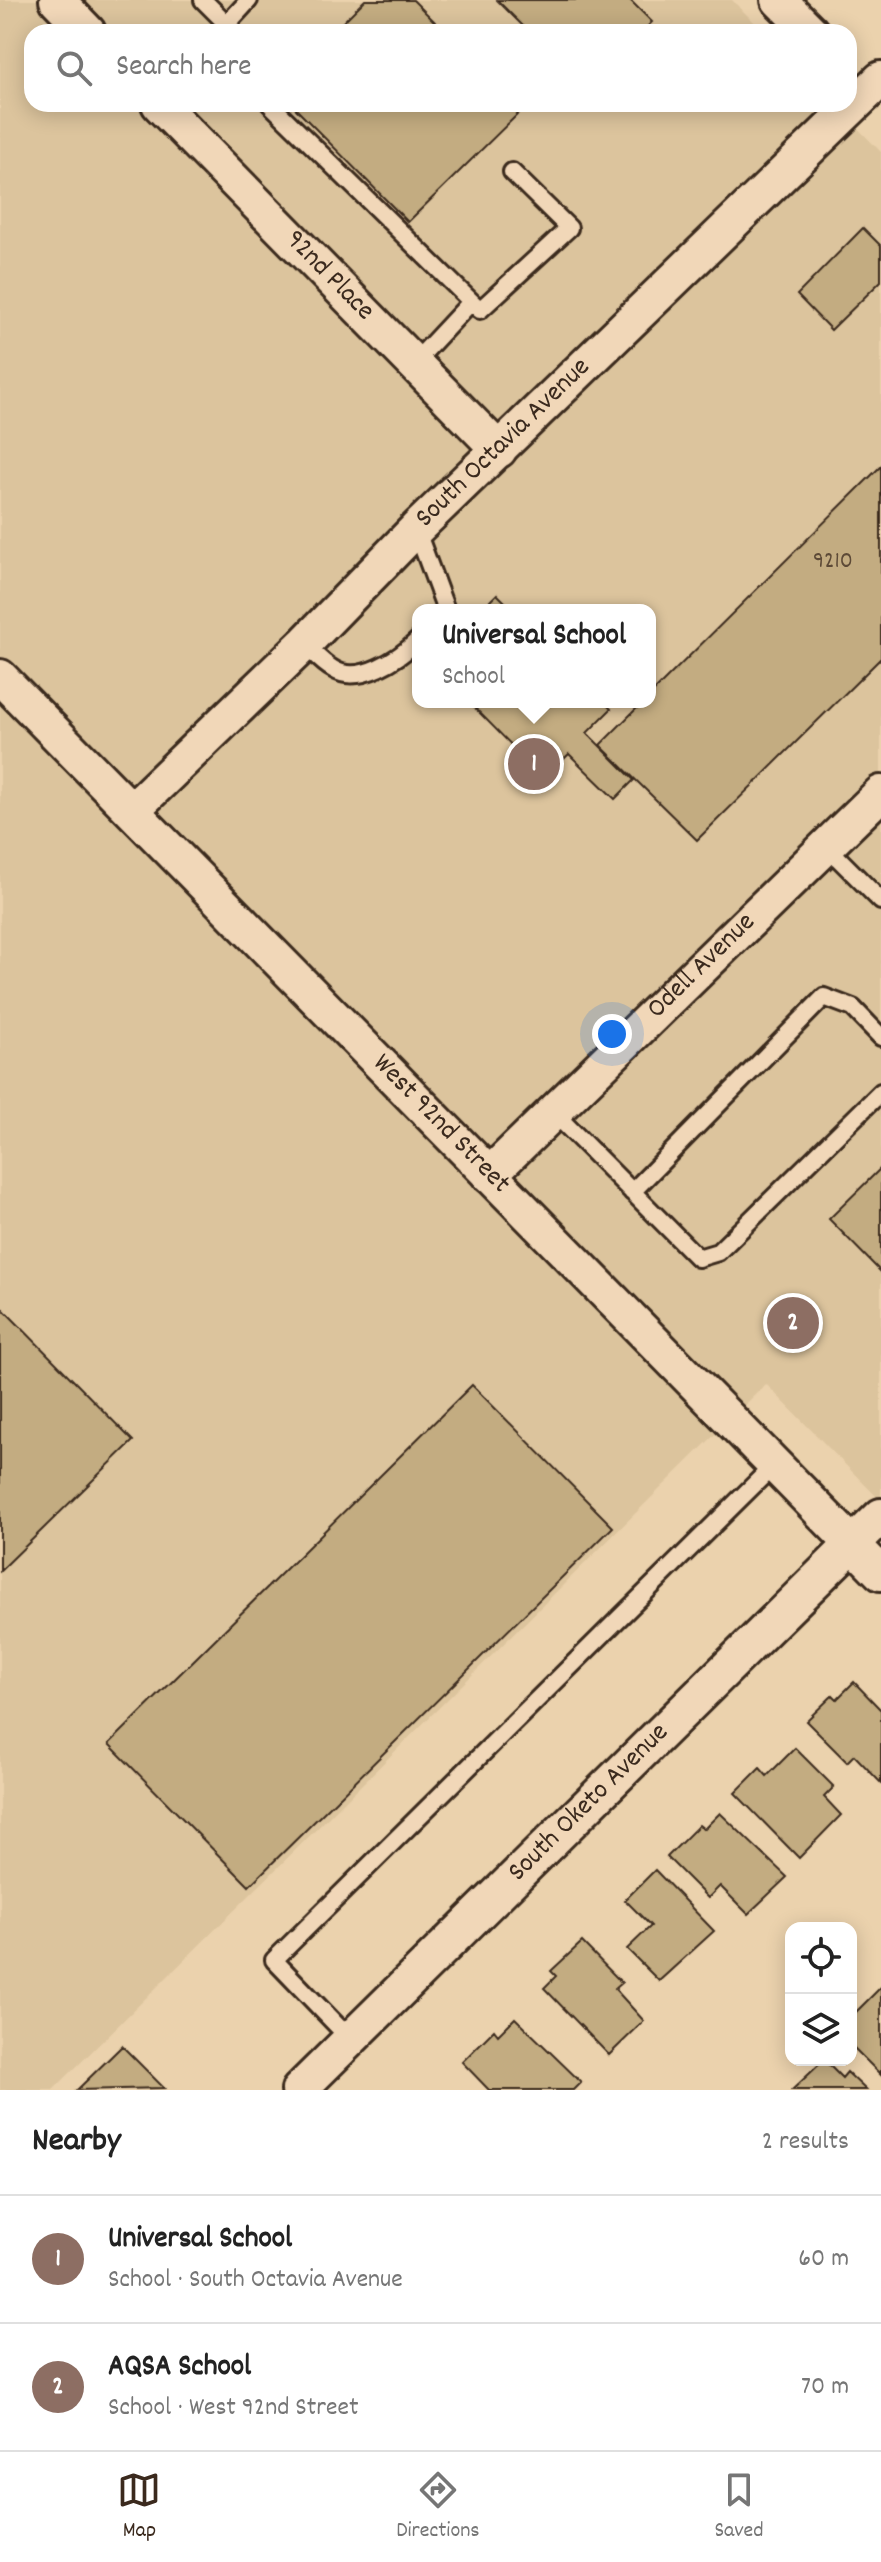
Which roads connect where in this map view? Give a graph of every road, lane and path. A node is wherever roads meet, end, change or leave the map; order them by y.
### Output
1 (57, 0) edge
2 (203, 0) edge
3 (249, 0) edge
4 (779, 0) edge
5 (80, 24) edge
6 (226, 24) edge
7 (233, 24) edge
8 (803, 24) edge
9 (167, 112) edge
10 (278, 112) edge
11 (844, 112) edge
12 (512, 172) dead end
13 (471, 302) junction
14 (414, 363) junction
15 (499, 450) junction
16 (416, 529) junction
17 (444, 604) edge
18 (304, 644) junction
19 (412, 646) edge
20 (0, 677) edge
21 (881, 793) edge
22 (132, 810) junction
23 (826, 846) junction
24 (881, 901) edge
25 (881, 1037) edge
26 (881, 1092) edge
27 (553, 1112) junction
28 (489, 1175) junction
29 (632, 1192) junction
30 (775, 1464) junction
31 (881, 1516) edge
32 (852, 1544) junction
33 (881, 1573) edge
34 (350, 2039) junction
35 (299, 2090) edge

1 - 5 street
2 - 6 lane
3 - 7 lane
4 - 8 street
9 - 14 street, 92nd Place
10 - 13 lane
11 - 15 street, South Octavia Avenue
12 - 13 lane
13 - 14 lane
14 - 15 street, 92nd Place
15 - 16 street, South Octavia Avenue
16 - 17 lane
16 - 18 street, South Octavia Avenue
18 - 19 lane
18 - 22 street, South Octavia Avenue
20 - 22 street, West 92nd Street
21 - 23 street, Odell Avenue
22 - 28 street, West 92nd Street
23 - 24 lane
23 - 27 street, Odell Avenue
25 - 29 lane
26 - 29 lane
27 - 28 street, Odell Avenue
27 - 29 lane
28 - 30 street, West 92nd Street
30 - 32 street, West 92nd Street
30 - 34 lane
31 - 32 street, South Oketo Avenue
32 - 33 street, West 92nd Street
32 - 34 street, South Oketo Avenue
34 - 35 street, South Oketo Avenue

